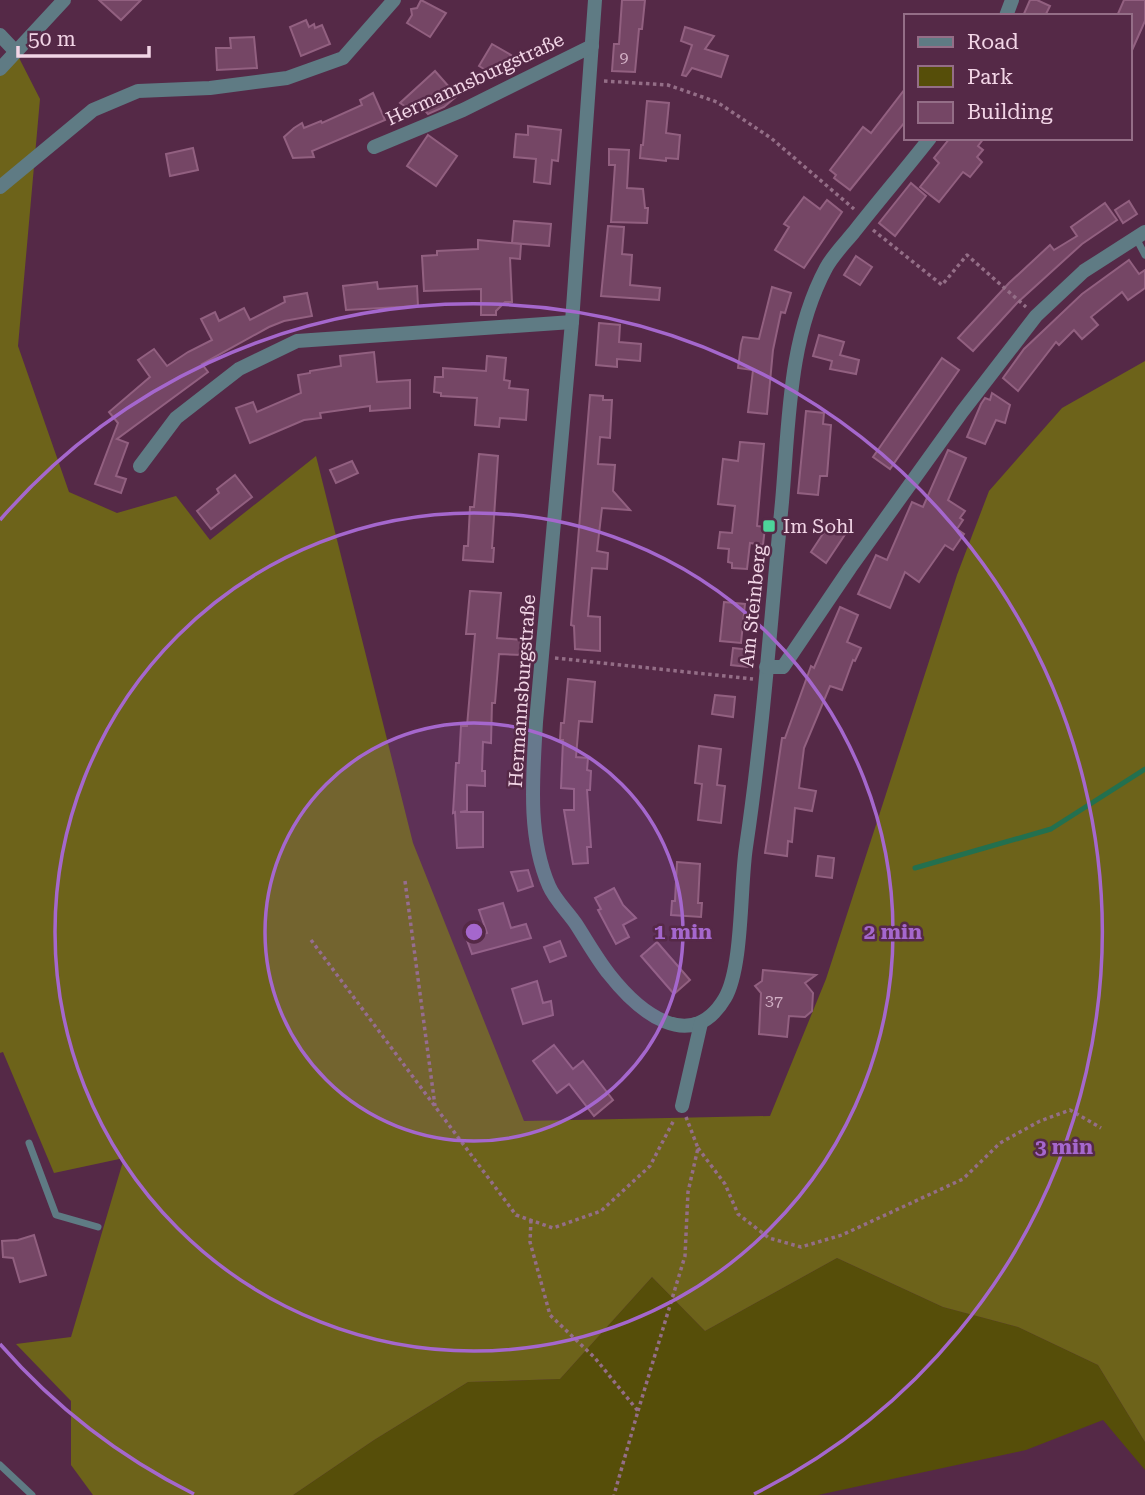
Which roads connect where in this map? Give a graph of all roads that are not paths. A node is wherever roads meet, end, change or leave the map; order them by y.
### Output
1 (64, 0) edge
2 (394, 0) edge
3 (595, 0) edge
4 (0, 35) edge
5 (592, 46) junction
6 (16, 52) junction
7 (0, 69) edge
8 (928, 140) edge
9 (374, 147) dead end
10 (0, 187) edge
11 (1140, 235) edge
12 (1145, 255) edge
13 (572, 322) junction
14 (140, 466) dead end
15 (765, 673) junction
16 (701, 1023) junction
17 (682, 1106) road end
18 (29, 1143) dead end
19 (97, 1227) dead end
20 (0, 1465) edge
21 (32, 1495) edge

1 - 6 street
2 - 10 street
3 - 5 street, Hermannsburgstraße
4 - 6 street
5 - 9 street, Hermannsburgstraße
5 - 13 street, Hermannsburgstraße
6 - 7 street
8 - 15 street, Am Steinberg
11 - 12 lane
11 - 15 street
13 - 14 street
13 - 16 street, Hermannsburgstraße
15 - 16 street, Am Steinberg
16 - 17 street
18 - 19 lane
20 - 21 lane

